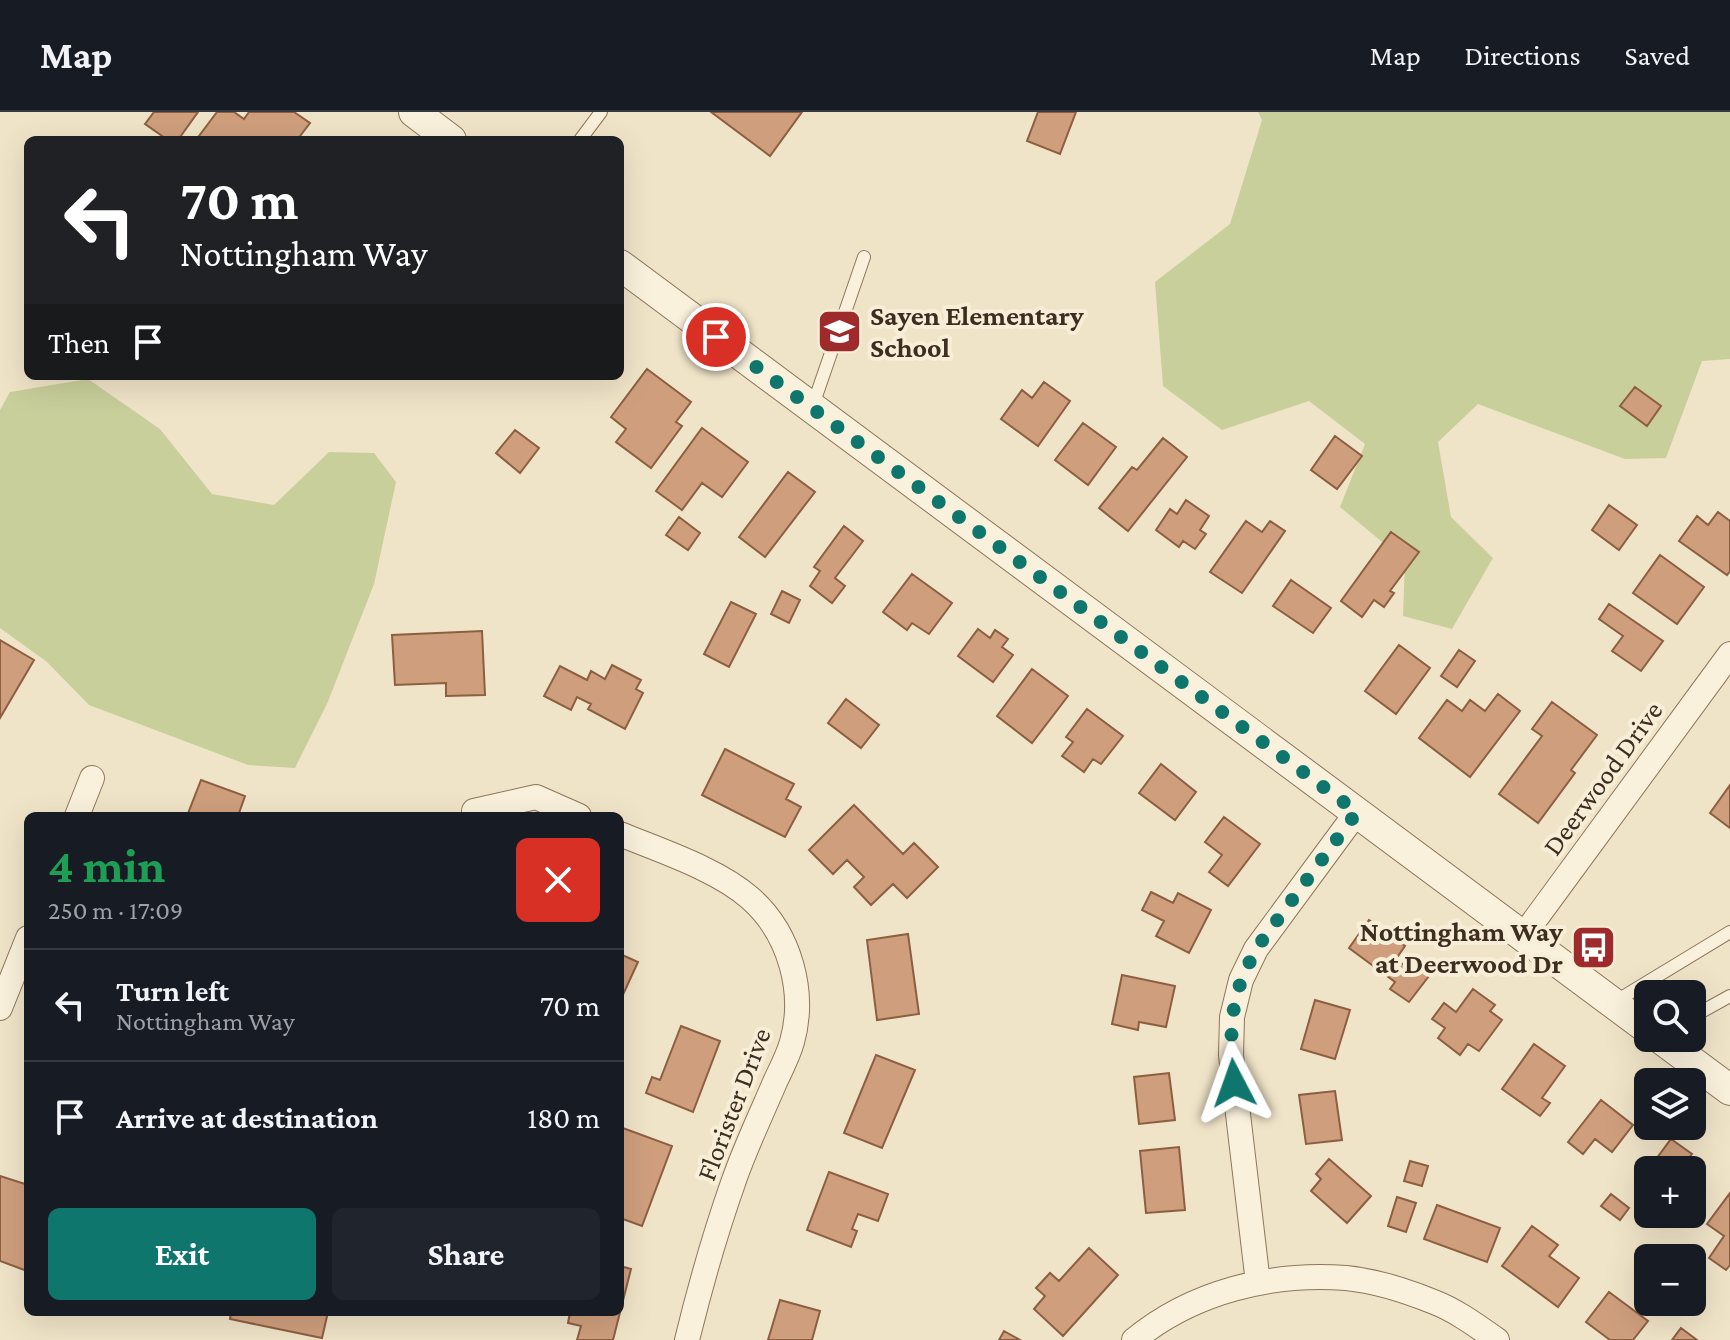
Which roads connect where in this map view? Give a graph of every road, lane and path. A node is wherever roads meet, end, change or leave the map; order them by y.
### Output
1 (414, 112) edge
2 (601, 112) edge
3 (446, 136) edge
4 (583, 136) edge
5 (864, 257) dead end
6 (624, 268) edge
7 (812, 408) junction
8 (1730, 654) edge
9 (92, 778) dead end
10 (474, 811) dead end
11 (79, 812) edge
12 (570, 812) edge
13 (1357, 812) junction
14 (624, 836) edge
15 (1730, 932) edge
16 (1523, 936) junction
17 (24, 948) edge
18 (1730, 996) edge
19 (1613, 1003) junction
20 (0, 1008) edge
21 (1706, 1009) edge
22 (1634, 1019) edge
23 (1679, 1052) edge
24 (1730, 1090) edge
25 (1258, 1283) junction
26 (687, 1340) edge
27 (1134, 1340) edge
28 (1497, 1340) edge

1 - 3 street
2 - 4 lane
5 - 7 lane
6 - 7 street
7 - 13 street
8 - 16 street, Deerwood Drive
9 - 11 street
10 - 12 street
13 - 16 street
13 - 25 street
14 - 26 street, Florister Drive
15 - 19 lane
16 - 19 street
17 - 20 street
18 - 21 lane
19 - 22 street
23 - 24 street
25 - 27 street
25 - 28 street

